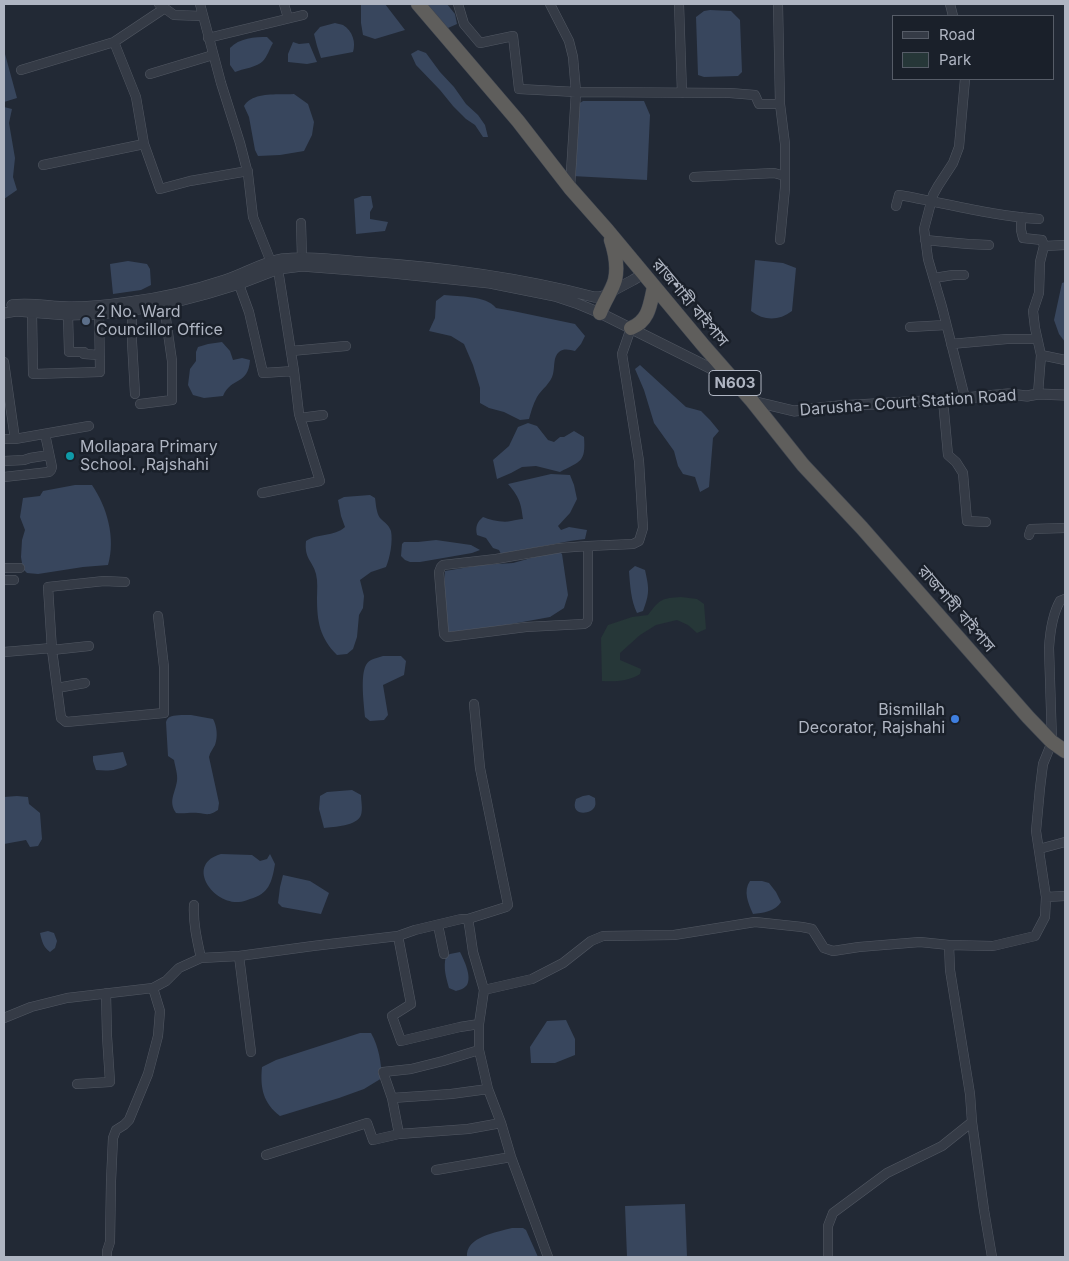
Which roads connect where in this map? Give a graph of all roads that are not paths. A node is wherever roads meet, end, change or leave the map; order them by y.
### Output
1 (200, 4) edge
2 (284, 4) edge
3 (418, 4) edge
4 (458, 4) edge
5 (550, 4) edge
6 (679, 4) edge
7 (778, 4) edge
8 (162, 6) edge
9 (303, 15) dead end
10 (202, 16) junction
11 (288, 18) junction
12 (208, 38) junction
13 (114, 42) junction
14 (214, 55) junction
15 (21, 70) dead end
16 (150, 74) dead end
17 (965, 80) edge
18 (576, 92) junction
19 (682, 93) junction
20 (780, 104) junction
21 (144, 144) junction
22 (43, 165) dead end
23 (248, 171) junction
24 (785, 176) junction
25 (694, 177) dead end
26 (570, 188) junction
27 (932, 200) junction
28 (896, 206) dead end
29 (1021, 218) junction
30 (1039, 219) dead end
31 (301, 223) dead end
32 (608, 231) junction
33 (780, 240) dead end
34 (925, 240) junction
35 (989, 245) dead end
36 (1065, 245) edge
37 (1044, 246) junction
38 (302, 258) junction
39 (275, 264) junction
40 (642, 274) junction
41 (964, 275) dead end
42 (934, 278) junction
43 (237, 280) junction
44 (654, 287) junction
45 (609, 293) junction
46 (164, 305) junction
47 (4, 306) edge
48 (99, 310) junction
49 (132, 310) junction
50 (32, 312) junction
51 (4, 313) edge
52 (600, 313) junction
53 (68, 315) junction
54 (946, 325) junction
55 (910, 327) dead end
56 (631, 328) junction
57 (1037, 339) junction
58 (951, 344) junction
59 (346, 346) dead end
60 (291, 352) junction
61 (99, 354) junction
62 (1041, 355) junction
63 (1065, 360) edge
64 (4, 362) edge
65 (294, 371) junction
66 (731, 378) junction
67 (135, 394) dead end
68 (1038, 394) junction
69 (1065, 395) edge
70 (965, 398) junction
71 (943, 400) junction
72 (752, 401) junction
73 (140, 404) dead end
74 (323, 415) dead end
75 (300, 418) junction
76 (89, 426) dead end
77 (45, 434) junction
78 (15, 438) junction
79 (4, 439) edge
80 (49, 454) junction
81 (4, 461) edge
82 (4, 477) edge
83 (262, 494) dead end
84 (986, 522) dead end
85 (1065, 528) edge
86 (1029, 535) dead end
87 (588, 546) junction
88 (4, 568) edge
89 (20, 568) dead end
90 (4, 580) edge
91 (14, 580) dead end
92 (125, 582) dead end
93 (1065, 599) edge
94 (158, 616) dead end
95 (89, 646) dead end
96 (52, 649) junction
97 (4, 652) edge
98 (85, 683) dead end
99 (57, 688) junction
100 (474, 704) dead end
101 (1052, 742) junction
102 (1065, 751) edge
103 (1065, 842) edge
104 (1039, 849) junction
105 (1065, 896) edge
106 (1046, 897) junction
107 (194, 905) dead end
108 (468, 919) junction
109 (438, 925) junction
110 (398, 936) junction
111 (949, 945) junction
112 (444, 954) dead end
113 (239, 956) junction
114 (201, 958) junction
115 (153, 988) junction
116 (484, 990) junction
117 (106, 993) junction
118 (4, 1018) edge
119 (479, 1024) junction
120 (480, 1050) junction
121 (251, 1052) dead end
122 (77, 1084) dead end
123 (488, 1089) junction
124 (392, 1098) junction
125 (972, 1122) junction
126 (502, 1123) junction
127 (398, 1134) junction
128 (266, 1155) dead end
129 (511, 1157) junction
130 (436, 1170) dead end
131 (107, 1257) edge
132 (548, 1257) edge
133 (828, 1257) edge
134 (992, 1257) edge

1 - 10 street
2 - 11 street
3 - 26 highway, রাজশাহী বাইপাস / N603
4 - 18 street
5 - 18 street
6 - 19 street
7 - 20 street
8 - 10 street
8 - 13 street
9 - 11 street
10 - 12 street
11 - 12 street
12 - 14 street
13 - 15 street
13 - 21 street
14 - 16 street
14 - 23 street
17 - 27 street
18 - 19 street
18 - 26 street
19 - 20 street
20 - 24 street
21 - 22 street
21 - 23 street
23 - 39 street
24 - 25 street
24 - 33 street
26 - 32 highway, রাজশাহী বাইপাস / N603
27 - 28 street
27 - 29 street
27 - 34 street
29 - 30 street
29 - 37 street
31 - 38 street
32 - 40 highway, রাজশাহী বাইপাস / N603
32 - 45 highway
34 - 35 street
34 - 42 street
36 - 37 street
37 - 57 street
38 - 39 street
38 - 45 street
39 - 43 street
39 - 52 street
39 - 60 street
40 - 44 highway, রাজশাহী বাইপাস / N603
40 - 45 street
41 - 42 street
42 - 54 street
43 - 46 street
43 - 48 street
43 - 65 street
44 - 56 highway
44 - 66 highway, রাজশাহী বাইপাস / N603
45 - 52 highway
46 - 49 street
46 - 73 street
47 - 48 street
48 - 49 street
48 - 53 street
48 - 61 street
49 - 67 street
50 - 51 street
50 - 53 street
50 - 61 street
52 - 56 street
53 - 61 street
54 - 55 street
54 - 58 street
56 - 66 street
56 - 87 street
57 - 58 street
57 - 62 street
58 - 70 street
59 - 60 street
60 - 65 street
62 - 63 street
62 - 68 street
64 - 78 street
65 - 75 street
66 - 72 highway, রাজশাহী বাইপাস / N603
68 - 69 street, Darusha- Court Station Road
68 - 70 street, Darusha- Court Station Road
70 - 71 street, Darusha- Court Station Road
71 - 72 street, Darusha- Court Station Road
71 - 84 street
72 - 101 highway, রাজশাহী বাইপাস / N603
74 - 75 street
75 - 83 street
76 - 77 street
77 - 78 street
77 - 80 street
78 - 79 street
80 - 81 street
80 - 82 street
85 - 86 street
87 - 87 street
88 - 89 street
90 - 91 street
92 - 96 street
93 - 101 street
94 - 99 street
95 - 96 street
96 - 97 street
96 - 99 street
98 - 99 street
100 - 108 street
101 - 102 highway, রাজশাহী বাইপাস / N603
101 - 104 street
103 - 104 street
104 - 106 street
105 - 106 street
106 - 111 street
107 - 114 street
108 - 109 street
108 - 116 street
109 - 110 street
109 - 112 street
110 - 113 street
110 - 119 street
111 - 116 street
111 - 125 street
113 - 114 street
113 - 121 street
114 - 115 street
115 - 117 street
115 - 131 street
116 - 119 street
117 - 118 street
117 - 122 street
119 - 120 street
120 - 123 street
120 - 124 street
123 - 124 street
123 - 126 street
124 - 127 street
125 - 133 street
125 - 134 street
126 - 127 street
126 - 129 street
127 - 128 street
129 - 130 street
129 - 132 street

